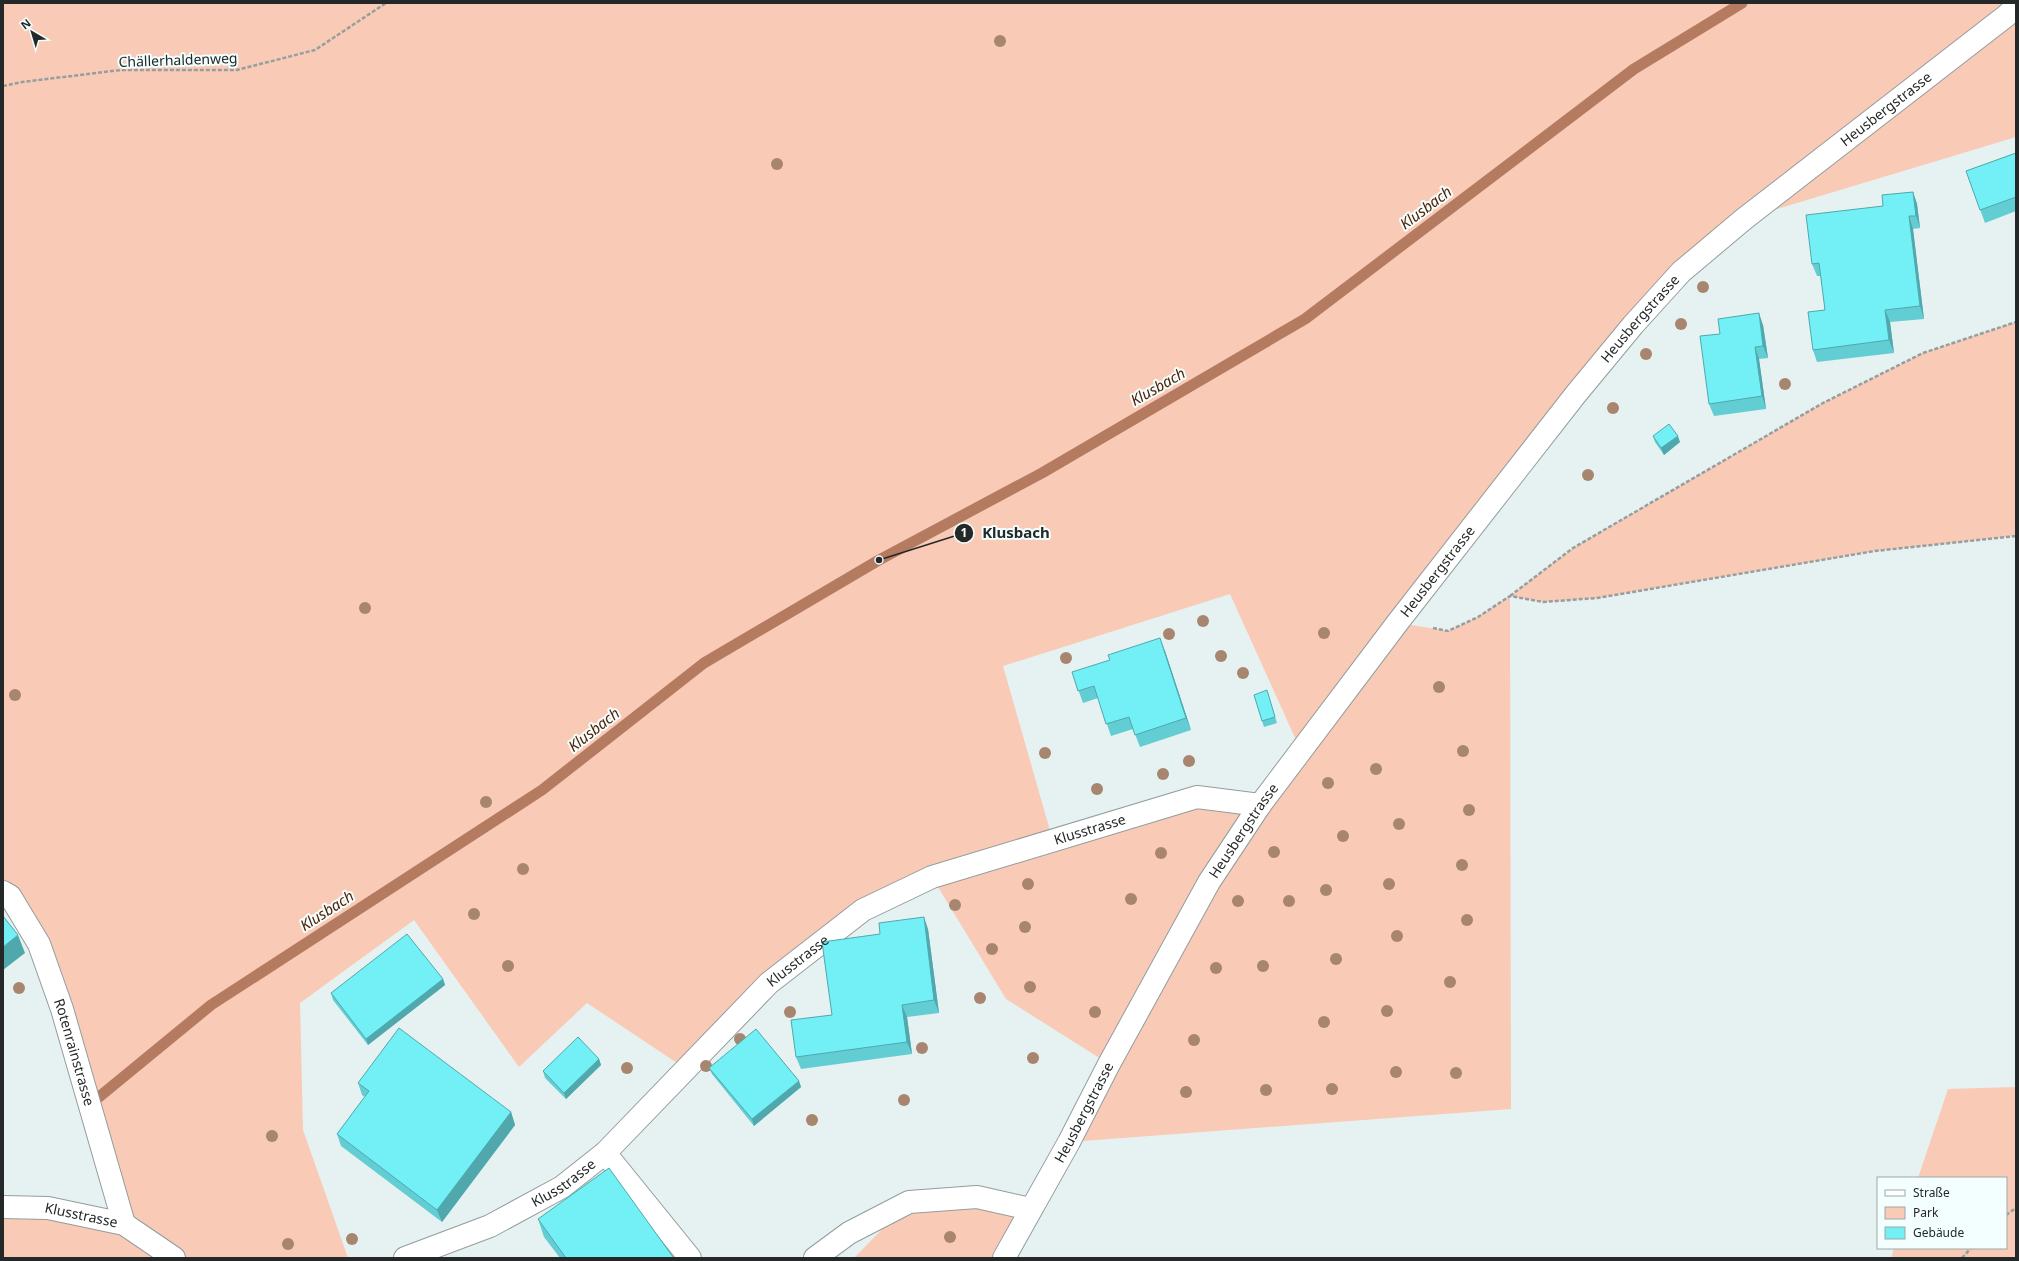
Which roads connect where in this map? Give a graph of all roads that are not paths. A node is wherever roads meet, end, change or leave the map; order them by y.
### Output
1 (2016, 7) edge
2 (1260, 805) junction
3 (3, 892) edge
4 (605, 1153) junction
5 (3, 1207) edge
6 (1030, 1209) junction
7 (124, 1224) junction
8 (174, 1258) edge
9 (405, 1258) edge
10 (690, 1258) edge
11 (815, 1258) edge
12 (1004, 1258) edge

1 - 2 street, Heusbergstrasse
2 - 4 street, Klusstrasse
2 - 6 street, Heusbergstrasse
3 - 7 street, Rotenrainstrasse
4 - 9 street, Klusstrasse
4 - 10 street
5 - 7 street, Klusstrasse
6 - 11 street
6 - 12 street, Heusbergstrasse
7 - 8 street, Klusstrasse

